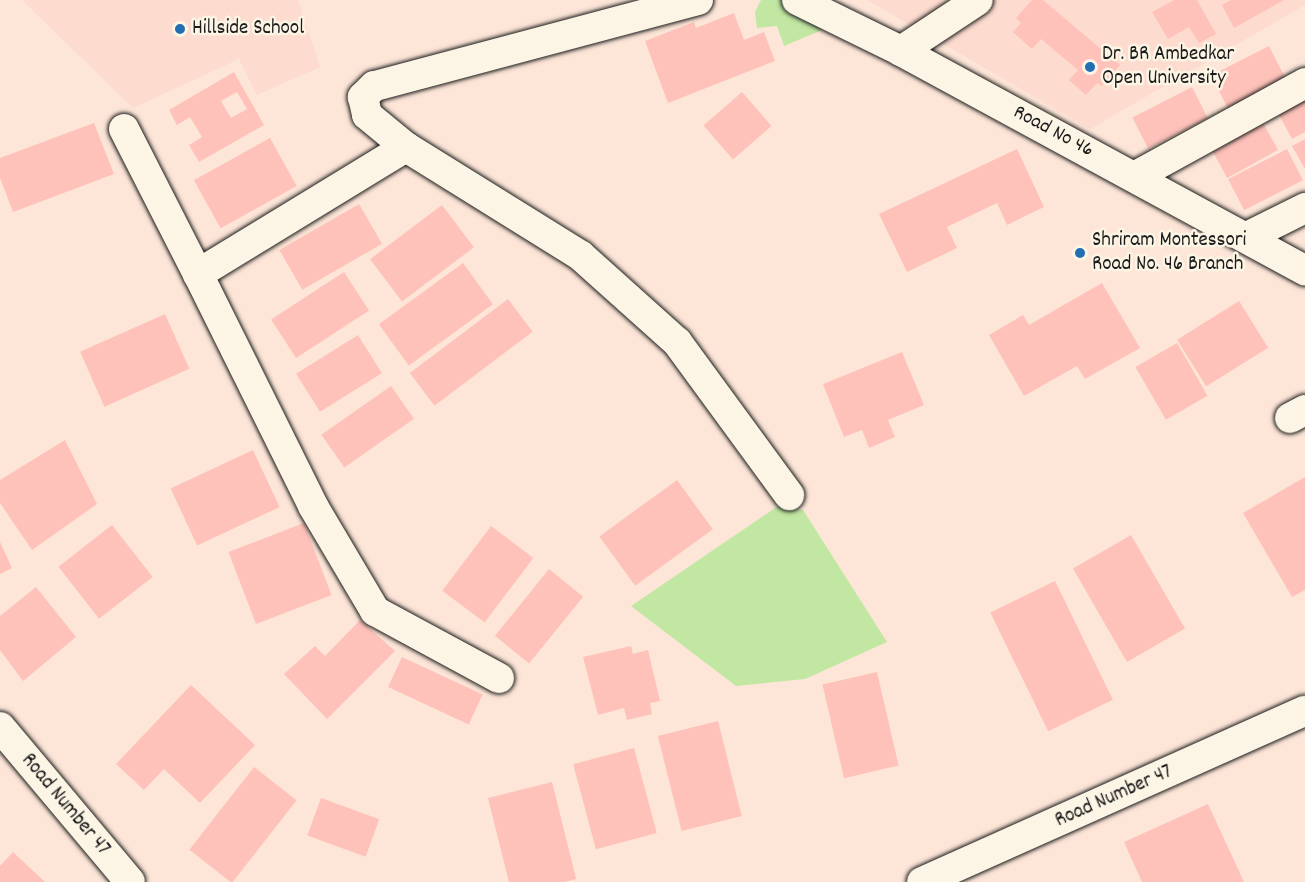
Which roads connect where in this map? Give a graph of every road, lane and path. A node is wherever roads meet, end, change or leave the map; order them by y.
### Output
1 (698, 0) edge
2 (798, 0) edge
3 (978, 0) edge
4 (630, 8) edge
5 (901, 51) junction
6 (1305, 83) edge
7 (124, 129) dead end
8 (406, 147) junction
9 (1136, 176) junction
10 (1305, 208) edge
11 (1249, 236) junction
12 (1305, 270) edge
13 (198, 274) junction
14 (789, 495) dead end
15 (499, 678) dead end
16 (1305, 711) edge
17 (0, 727) edge
18 (130, 882) edge
19 (922, 882) edge

1 - 4 street
2 - 5 street, Road No 46
3 - 5 street
4 - 8 street
5 - 9 street, Road No 46
6 - 9 street
7 - 13 street
8 - 13 street
8 - 14 street
9 - 11 street, Road No 46
10 - 11 street
11 - 12 street, Road No 46
13 - 15 street
16 - 19 street, Road Number 47
17 - 18 street, Road Number 47

